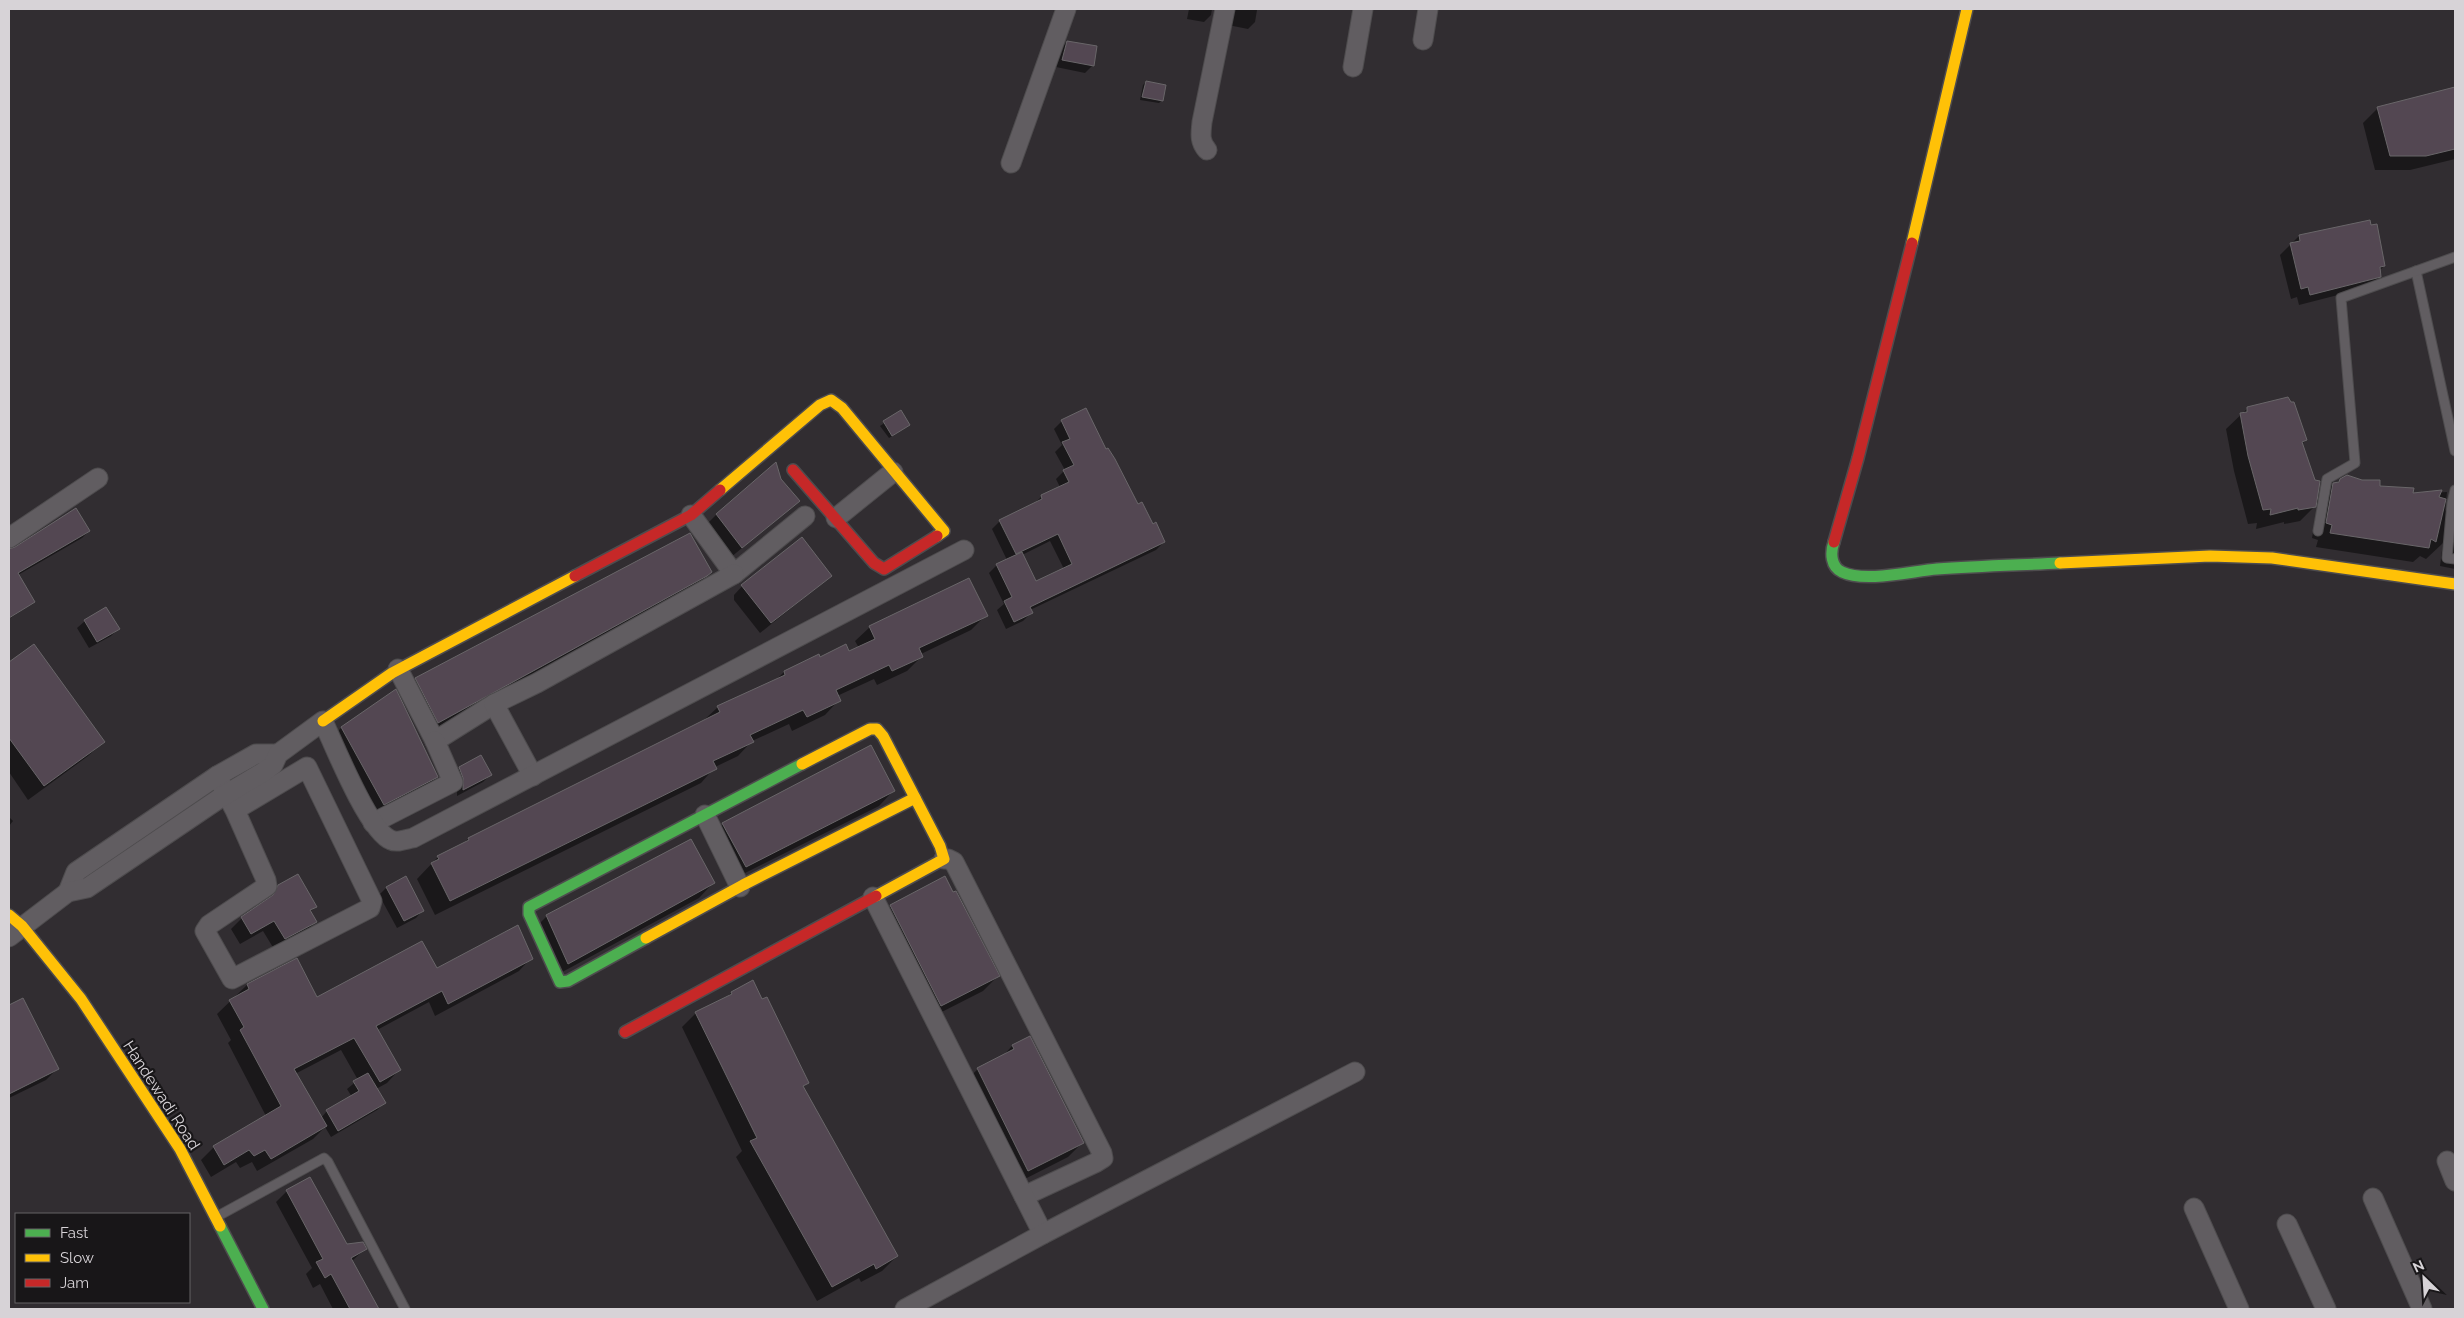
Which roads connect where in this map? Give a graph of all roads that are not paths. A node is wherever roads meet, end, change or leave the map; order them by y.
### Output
1 (1066, 9) edge
2 (1225, 9) edge
3 (1363, 9) edge
4 (1428, 9) edge
5 (1967, 9) edge
6 (1423, 40) dead end
7 (1353, 67) dead end
8 (1207, 150) dead end
9 (1011, 164) dead end
10 (2455, 257) edge
11 (2416, 271) junction
12 (2455, 451) edge
13 (793, 470) dead end
14 (892, 472) junction
15 (98, 478) dead end
16 (2455, 490) edge
17 (691, 515) junction
18 (805, 516) dead end
19 (836, 518) junction
20 (2318, 531) dead end
21 (9, 538) edge
22 (964, 550) dead end
23 (2455, 559) edge
24 (884, 569) junction
25 (734, 574) junction
26 (2455, 584) edge
27 (894, 586) junction
28 (398, 669) junction
29 (494, 704) junction
30 (323, 721) junction
31 (435, 741) junction
32 (278, 754) junction
33 (217, 776) junction
34 (533, 776) junction
35 (915, 798) junction
36 (231, 802) junction
37 (705, 815) junction
38 (373, 823) junction
39 (944, 859) junction
40 (740, 887) junction
41 (68, 892) junction
42 (874, 897) junction
43 (13, 926) edge
44 (625, 1032) dead end
45 (1355, 1072) dead end
46 (2447, 1161) dead end
47 (2455, 1181) edge
48 (1024, 1196) junction
49 (2373, 1198) dead end
50 (2194, 1208) dead end
51 (216, 1218) junction
52 (2288, 1224) dead end
53 (1043, 1234) junction
54 (263, 1309) edge
55 (405, 1309) edge
56 (905, 1309) edge
57 (2239, 1309) edge
58 (2326, 1309) edge
59 (2422, 1309) edge

1 - 9 street
2 - 8 street
3 - 7 street
4 - 6 street
5 - 26 street
10 - 11 lane
11 - 12 lane
11 - 20 lane
13 - 19 street
14 - 17 street
14 - 19 street
14 - 24 street
15 - 21 street
16 - 23 lane
17 - 25 street
17 - 28 street
18 - 25 street
19 - 24 street
22 - 27 street
24 - 27 street
25 - 29 street
27 - 34 street
28 - 30 street
28 - 31 street
29 - 31 street
29 - 34 street
30 - 32 street
30 - 38 street
31 - 38 street
32 - 33 street
32 - 36 street
33 - 36 street
33 - 41 street
34 - 38 street
35 - 37 street
35 - 39 street
35 - 40 street
36 - 36 street
36 - 41 street
37 - 40 street
37 - 40 street
39 - 42 street
39 - 48 street
41 - 43 street
42 - 44 street
42 - 48 street
43 - 51 street, Handewadi Road
45 - 53 street
46 - 47 street
48 - 53 street
49 - 59 street
50 - 57 street
51 - 54 street, Handewadi Road
51 - 55 lane
52 - 58 street
53 - 56 street

